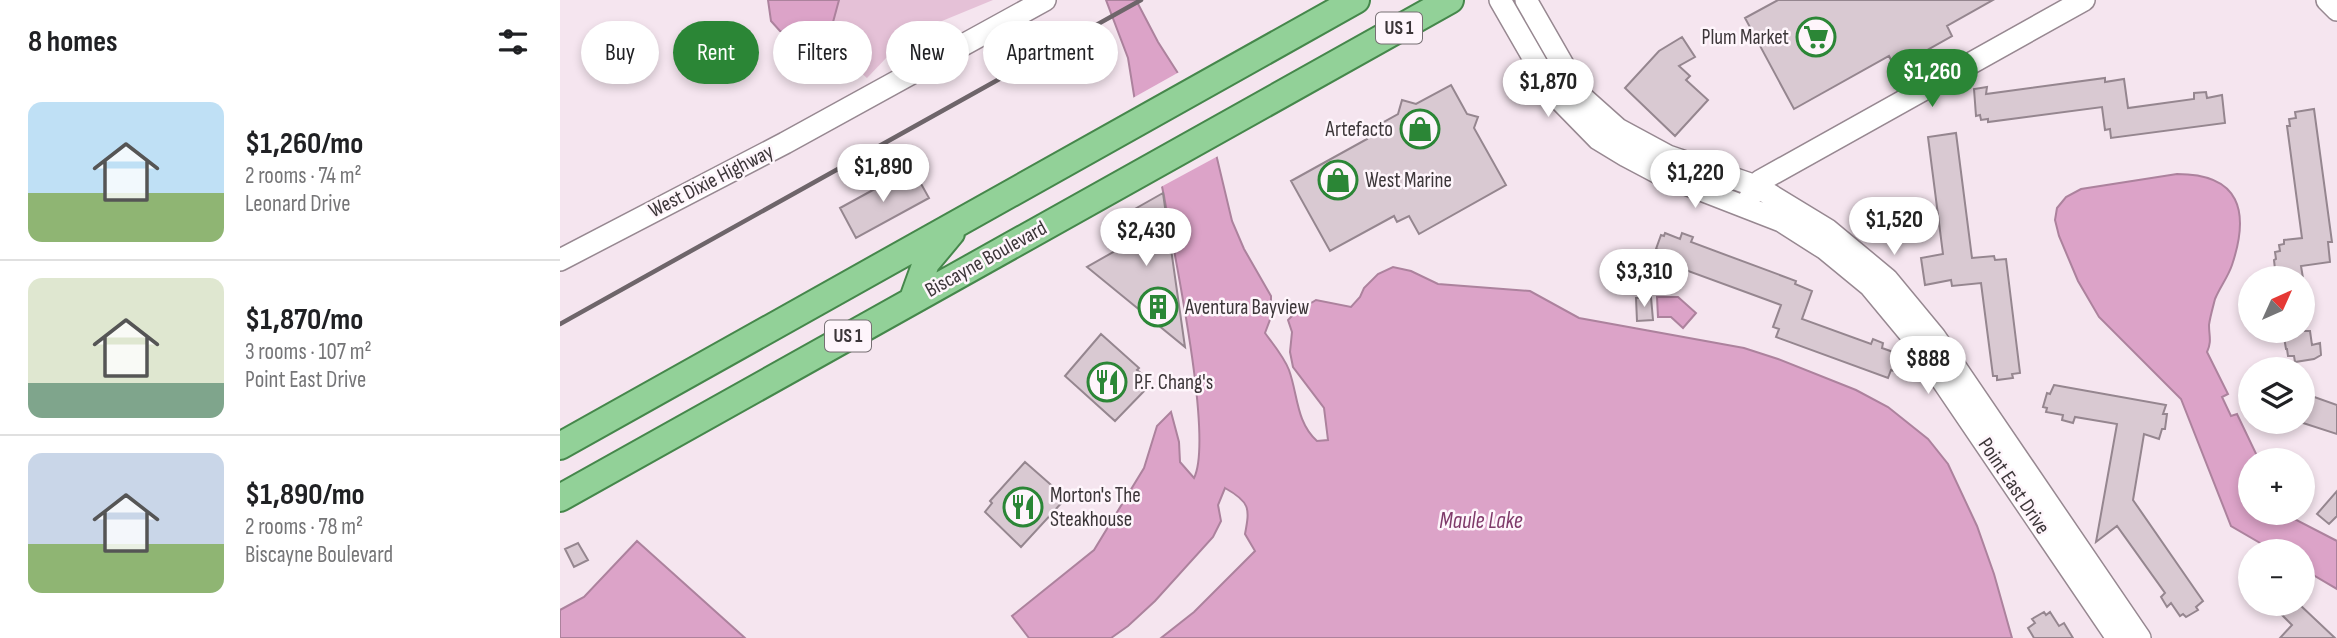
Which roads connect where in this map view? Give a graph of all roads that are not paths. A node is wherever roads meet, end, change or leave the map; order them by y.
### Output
1 (1045, 0) edge
2 (1356, 0) edge
3 (1450, 0) edge
4 (1500, 0) edge
5 (1526, 0) edge
6 (2084, 0) edge
7 (2327, 0) edge
8 (2337, 10) edge
9 (1756, 186) junction
10 (1746, 206) junction
11 (964, 219) junction
12 (560, 260) edge
13 (914, 299) junction
14 (560, 446) edge
15 (560, 498) edge
16 (2117, 638) edge
17 (2140, 638) edge

1 - 12 street, West Dixie Highway
2 - 11 main road, US 1
3 - 13 main road, Biscayne Boulevard / US 1
4 - 10 street, Point East Drive
5 - 9 street, Point East Drive
6 - 9 street
7 - 8 street
9 - 10 street
9 - 17 street, Point East Drive
10 - 16 street, Point East Drive
11 - 13 main road
11 - 14 main road, US 1
13 - 15 main road, Biscayne Boulevard / US 1

